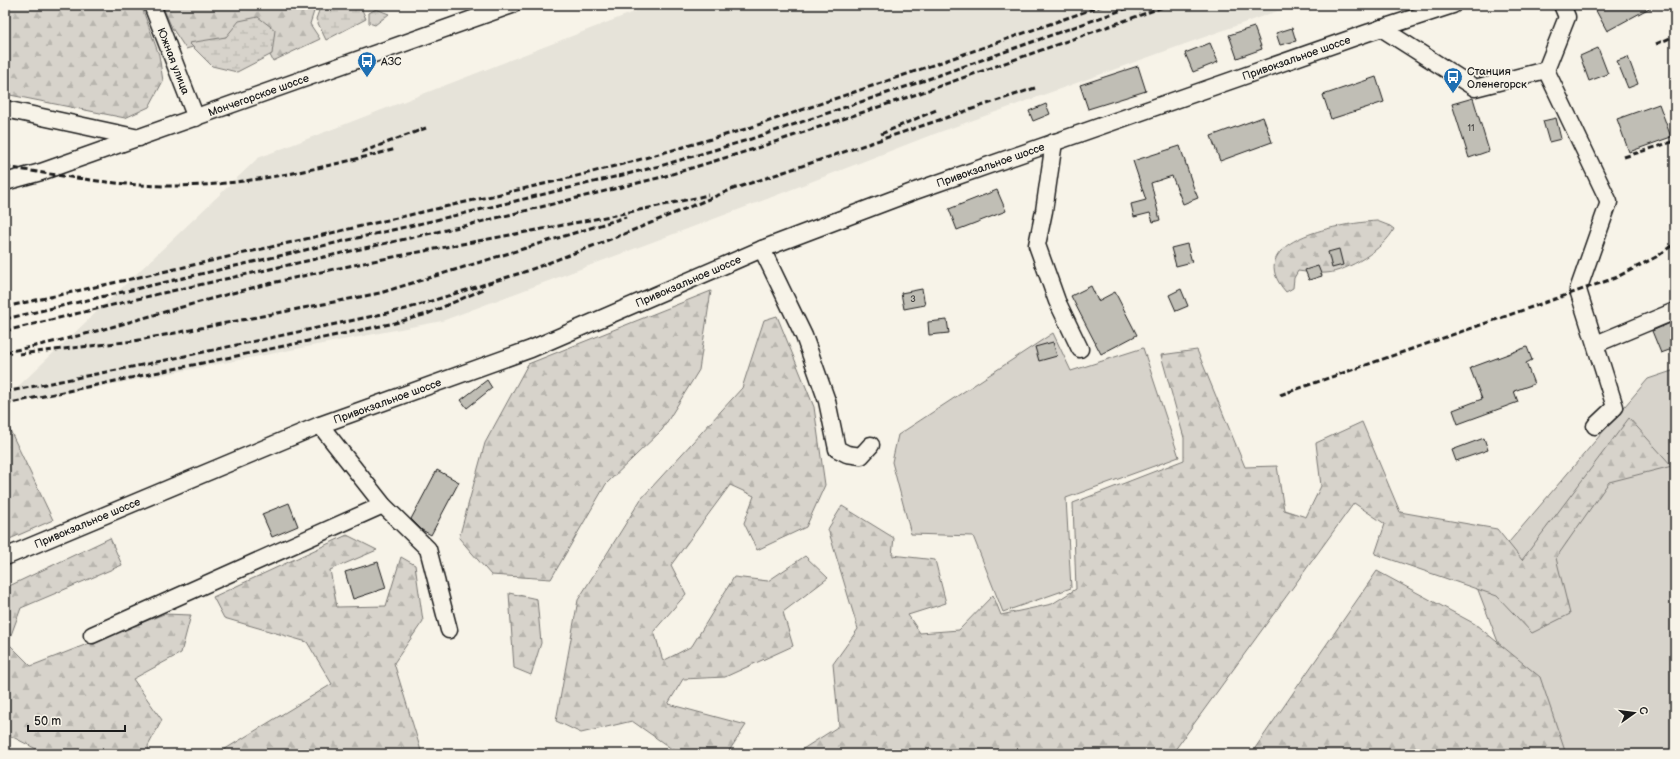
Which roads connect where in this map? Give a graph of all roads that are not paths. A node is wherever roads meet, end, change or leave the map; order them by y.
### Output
1 (152, 5) edge
2 (512, 5) edge
3 (1453, 5) edge
4 (1562, 5) edge
5 (1381, 28) junction
6 (1546, 70) junction
7 (5, 109) edge
8 (196, 118) junction
9 (139, 138) junction
10 (1054, 142) junction
11 (5, 182) edge
12 (762, 250) junction
13 (1675, 311) edge
14 (1596, 344) junction
15 (1080, 349) dead end
16 (320, 425) junction
17 (1595, 426) dead end
18 (871, 445) dead end
19 (383, 505) junction
20 (5, 557) edge
21 (449, 630) dead end
22 (92, 635) dead end

1 - 8 street, Южная улица
2 - 8 street, Мончегорское шоссе
3 - 5 street, Привокзальное шоссе
4 - 6 street
5 - 6 street
5 - 10 street, Привокзальное шоссе
6 - 14 street
7 - 9 street
8 - 9 street, Мончегорское шоссе
9 - 11 street, Мончегорское шоссе
10 - 12 street, Привокзальное шоссе
10 - 15 street
12 - 16 street, Привокзальное шоссе
12 - 18 street
13 - 14 street
14 - 17 street
16 - 19 street
16 - 20 street, Привокзальное шоссе
19 - 21 street
19 - 22 street

